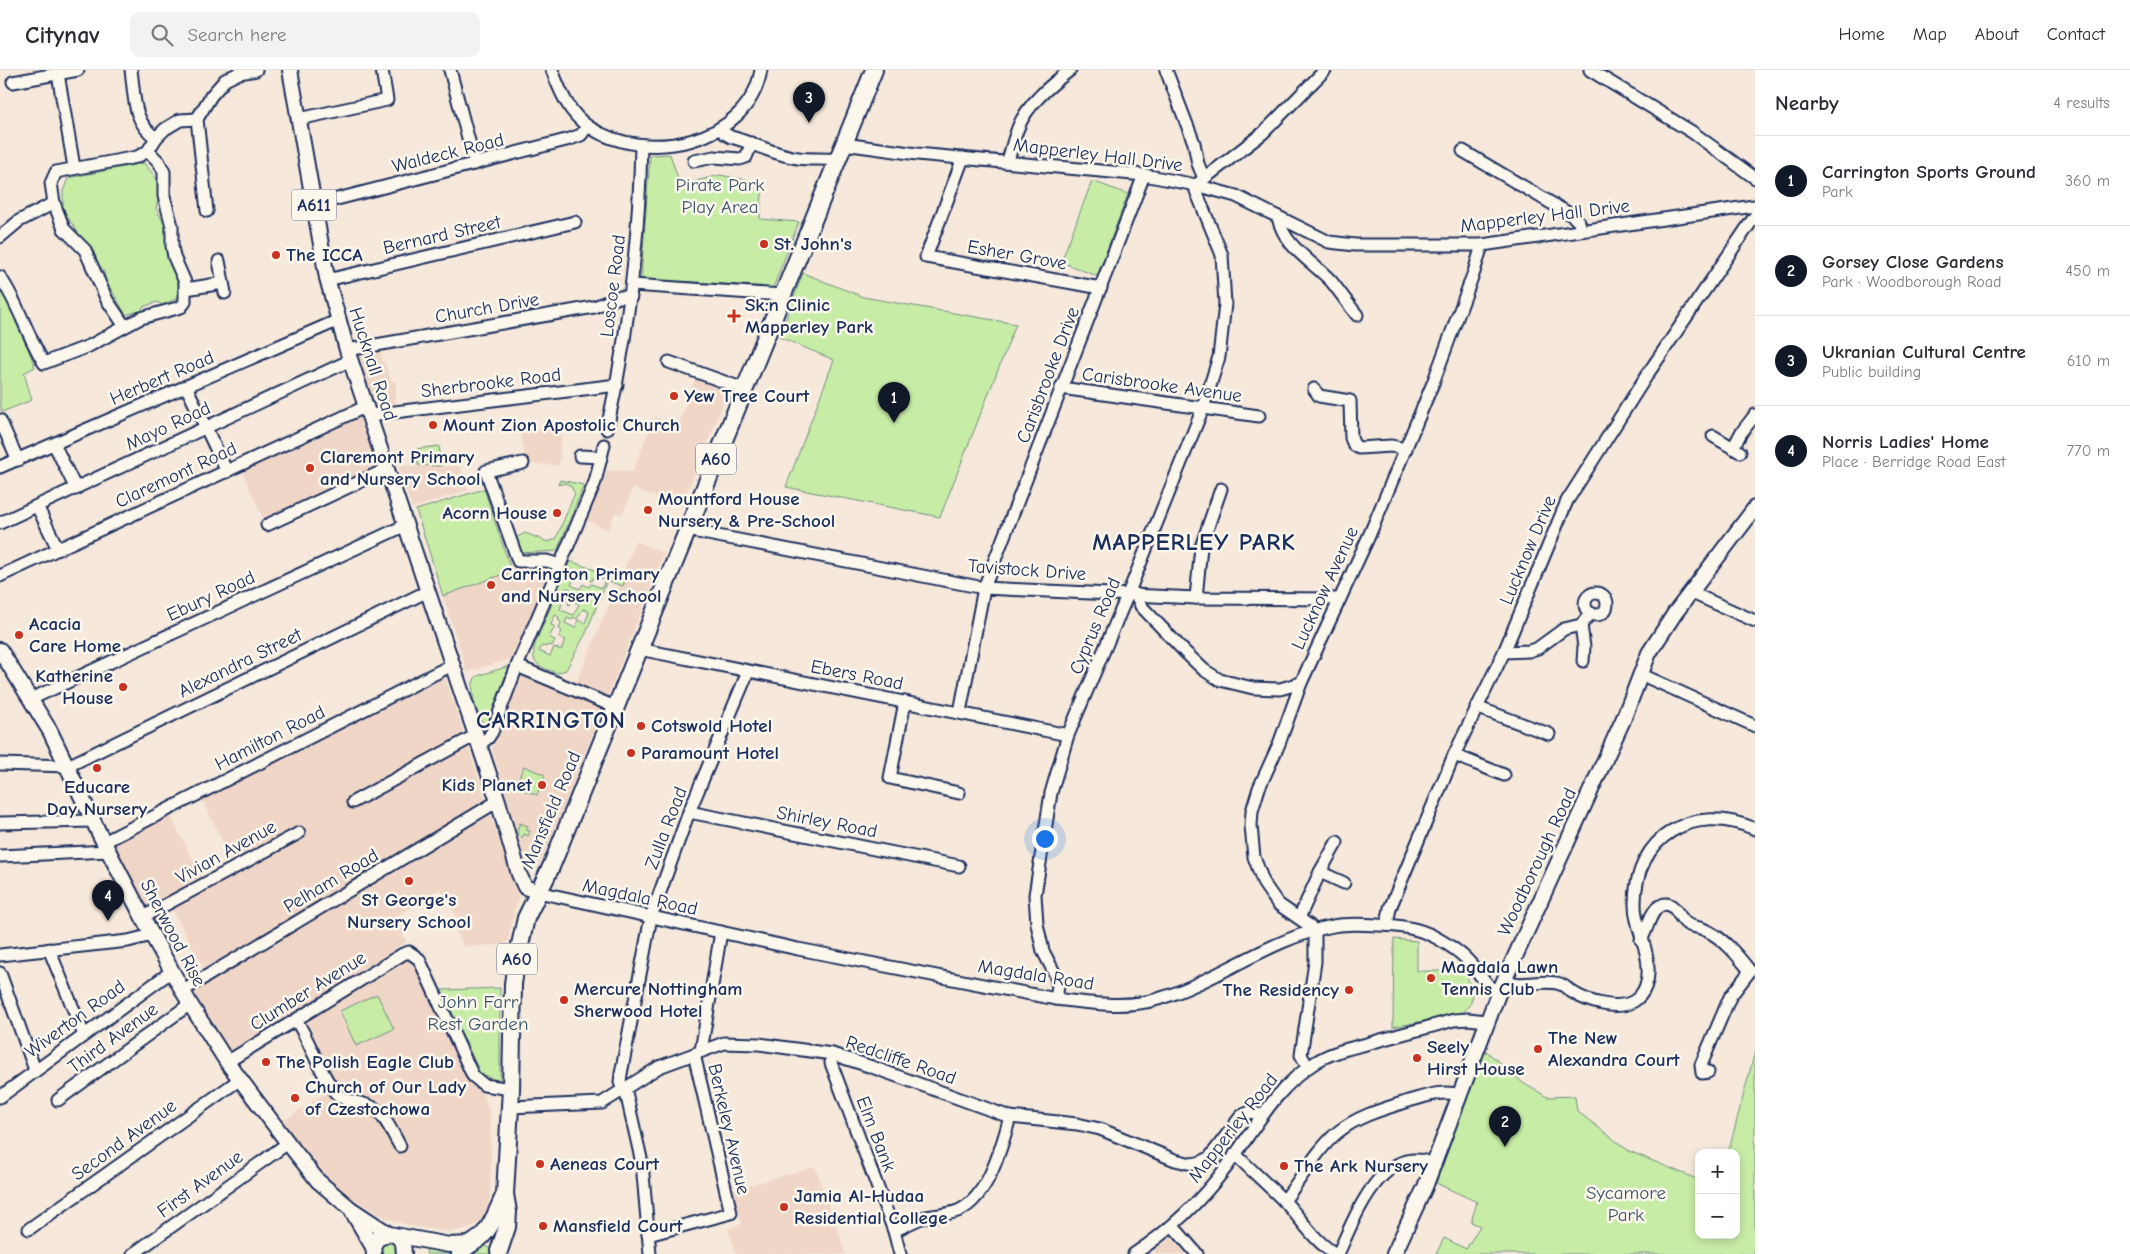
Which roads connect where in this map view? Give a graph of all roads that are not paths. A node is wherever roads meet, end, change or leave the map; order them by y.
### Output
1 (131, 70) edge
2 (218, 70) edge
3 (256, 70) edge
4 (290, 70) edge
5 (382, 70) edge
6 (450, 70) edge
7 (552, 70) edge
8 (760, 70) edge
9 (874, 70) edge
10 (1070, 70) edge
11 (1166, 70) edge
12 (1325, 70) edge
13 (1590, 70) edge
14 (68, 72) edge
15 (225, 80) junction
16 (13, 82) dead end
17 (197, 119) junction
18 (299, 119) junction
19 (587, 127) junction
20 (721, 128) junction
21 (156, 138) junction
22 (752, 143) junction
23 (844, 144) junction
24 (641, 146) junction
25 (148, 151) junction
26 (1463, 151) dead end
27 (963, 158) junction
28 (837, 160) junction
29 (1008, 161) junction
30 (694, 162) dead end
31 (475, 164) junction
32 (74, 167) junction
33 (1144, 175) junction
34 (1755, 178) edge
35 (1200, 181) junction
36 (54, 203) junction
37 (314, 205) junction
38 (1755, 208) edge
39 (207, 211) dead end
40 (1278, 217) junction
41 (569, 227) dead end
42 (1581, 230) junction
43 (0, 237) edge
44 (1482, 245) junction
45 (219, 261) dead end
46 (0, 277) edge
47 (327, 280) junction
48 (632, 285) junction
49 (1101, 288) junction
50 (186, 289) junction
51 (783, 295) junction
52 (631, 297) junction
53 (1357, 315) dead end
54 (339, 320) junction
55 (124, 325) junction
56 (349, 355) junction
57 (669, 362) dead end
58 (616, 385) junction
59 (186, 386) junction
60 (1061, 388) junction
61 (1314, 389) dead end
62 (744, 390) junction
63 (1202, 408) junction
64 (368, 411) junction
65 (1755, 415) edge
66 (1259, 416) dead end
67 (0, 420) edge
68 (206, 428) junction
69 (607, 429) dead end
70 (1714, 436) dead end
71 (54, 444) junction
72 (1406, 449) junction
73 (580, 456) dead end
74 (18, 460) junction
75 (523, 463) dead end
76 (0, 467) edge
77 (387, 469) junction
78 (227, 472) junction
79 (76, 489) junction
80 (1221, 489) dead end
81 (37, 506) junction
82 (1755, 508) edge
83 (1, 520) edge
84 (267, 525) dead end
85 (406, 525) junction
86 (687, 530) junction
87 (58, 550) junction
88 (560, 565) junction
89 (0, 576) edge
90 (984, 588) junction
91 (428, 591) junction
92 (1692, 593) junction
93 (1132, 594) junction
94 (1196, 598) junction
95 (1340, 599) junction
96 (1591, 613) dead end
97 (1755, 621) edge
98 (1581, 625) junction
99 (639, 649) junction
100 (0, 650) edge
101 (1504, 652) junction
102 (1583, 661) dead end
103 (452, 665) junction
104 (517, 666) junction
105 (748, 672) junction
106 (1640, 674) junction
107 (1301, 682) junction
108 (32, 699) junction
109 (905, 702) junction
110 (615, 707) junction
111 (1476, 707) junction
112 (960, 712) junction
113 (1755, 726) edge
114 (1549, 734) dead end
115 (1068, 735) junction
116 (477, 740) junction
117 (1454, 755) junction
118 (0, 764) edge
119 (68, 766) junction
120 (1504, 775) dead end
121 (959, 792) dead end
122 (498, 801) junction
123 (353, 802) dead end
124 (689, 812) junction
125 (93, 821) junction
126 (0, 823) edge
127 (1755, 829) edge
128 (299, 832) dead end
129 (1337, 842) dead end
130 (106, 847) junction
131 (0, 856) edge
132 (959, 866) dead end
133 (1320, 872) junction
134 (1344, 882) dead end
135 (531, 890) junction
136 (143, 917) junction
137 (651, 917) junction
138 (1299, 918) junction
139 (1388, 925) junction
140 (1312, 931) junction
141 (721, 932) junction
142 (152, 935) junction
143 (1642, 940) junction
144 (49, 949) junction
145 (0, 955) edge
146 (172, 971) junction
147 (0, 973) edge
148 (1504, 980) junction
149 (182, 991) junction
150 (1498, 994) junction
151 (1056, 1000) junction
152 (190, 1004) junction
153 (296, 1020) junction
154 (1487, 1022) junction
155 (84, 1035) junction
156 (698, 1052) junction
157 (832, 1054) junction
158 (227, 1062) junction
159 (1308, 1067) junction
160 (35, 1070) junction
161 (1708, 1072) dead end
162 (239, 1080) junction
163 (511, 1089) junction
164 (624, 1089) junction
165 (1460, 1095) junction
166 (0, 1097) edge
167 (58, 1100) dead end
168 (510, 1107) junction
169 (1261, 1116) junction
170 (1010, 1117) junction
171 (288, 1144) junction
172 (400, 1146) dead end
173 (1235, 1154) junction
174 (1434, 1164) junction
175 (505, 1194) junction
176 (1284, 1201) junction
177 (351, 1209) junction
178 (1173, 1226) junction
179 (29, 1229) dead end
180 (894, 1231) junction
181 (393, 1235) junction
182 (648, 1235) junction
183 (468, 1247) edge
184 (374, 1250) edge
185 (500, 1253) edge
186 (133, 1254) edge
187 (404, 1254) edge
188 (650, 1254) edge
189 (900, 1254) edge
190 (1134, 1254) edge
191 (1197, 1254) edge
192 (1337, 1254) edge
193 (1394, 1254) edge

1 - 21 street
2 - 15 street
3 - 15 street
4 - 18 main road, Hucknall Road / A611
5 - 18 street
6 - 31 street
7 - 19 street
8 - 20 street
9 - 23 highway, Mansfield Road / A60
10 - 29 street
11 - 35 street, Cyprus Road
12 - 35 street
13 - 34 street
14 - 16 street
14 - 32 street
15 - 17 street
17 - 21 street
17 - 39 street
18 - 37 main road, Hucknall Road / A611
19 - 24 street
19 - 31 street, Waldeck Road
20 - 22 street
20 - 24 street
21 - 25 street
22 - 28 street
22 - 30 street
23 - 27 street, Mapperley Hall Drive
23 - 28 highway, Mansfield Road / A60
24 - 48 street, Loscoe Road
25 - 32 street
25 - 50 street
26 - 42 street
27 - 29 street, Mapperley Hall Drive
27 - 49 street, Esher Grove
28 - 51 highway, Mansfield Road / A60
29 - 33 street, Mapperley Hall Drive
31 - 37 street, Waldeck Road
32 - 36 street
33 - 35 street, Mapperley Hall Drive
33 - 49 street, Carisbrooke Drive
35 - 40 street, Mapperley Hall Drive
35 - 63 street, Cyprus Road
36 - 43 street
36 - 55 street
37 - 47 main road, Hucknall Road / A611
38 - 42 street, Mapperley Hall Drive
38 - 101 street, Lucknow Drive
40 - 44 street, Mapperley Hall Drive
40 - 53 street
41 - 47 street, Bernard Street
42 - 44 street, Mapperley Hall Drive
44 - 72 street, Lucknow Avenue
45 - 50 street
46 - 55 street
47 - 54 main road, Hucknall Road / A611
48 - 51 street
48 - 52 street, Loscoe Road
49 - 60 street, Carisbrooke Drive
50 - 55 street
51 - 62 highway, Mansfield Road / A60
52 - 56 street, Church Drive
52 - 58 street, Loscoe Road
54 - 56 main road, Hucknall Road / A611
54 - 59 street, Herbert Road
56 - 64 main road, Hucknall Road / A611
56 - 68 street, Mayo Road
57 - 62 street
58 - 64 street, Sherbrooke Road
58 - 69 street, Loscoe Road
59 - 68 street
59 - 71 street, Herbert Road
60 - 63 street, Carisbrooke Avenue
60 - 90 street, Carisbrooke Drive
61 - 72 street
62 - 86 highway, Mansfield Road / A60
63 - 66 street, Carisbrooke Avenue
63 - 93 street, Cyprus Road
64 - 77 main road, Hucknall Road / A611
64 - 78 street, Claremont Road
65 - 70 street
67 - 74 street
68 - 78 street
68 - 79 street, Mayo Road
71 - 74 street, Herbert Road
71 - 79 street
72 - 95 street, Lucknow Avenue
73 - 88 street
74 - 76 street, Herbert Road
75 - 88 street
77 - 84 street
77 - 85 main road, Hucknall Road / A611
78 - 87 street, Claremont Road
79 - 81 street, Mayo Road
80 - 94 street
81 - 83 street, Mayo Road
81 - 87 street
82 - 92 main road, Woodborough Road
85 - 91 main road, Hucknall Road / A611
85 - 108 street, Ebury Road
86 - 90 street, Tavistock Drive
86 - 99 highway, Mansfield Road / A60
87 - 89 street, Claremont Road
88 - 104 street
90 - 93 street, Tavistock Drive
90 - 112 street, Carisbrooke Drive
91 - 103 main road, Hucknall Road / A611
91 - 119 street, Alexandra Street
92 - 97 street
92 - 106 main road, Woodborough Road
93 - 94 street, Tavistock Drive
93 - 107 street
93 - 115 street, Cyprus Road
94 - 95 street, Tavistock Drive
95 - 107 street, Lucknow Avenue
96 - 98 street
98 - 101 street
98 - 102 street
99 - 105 street, Ebers Road
99 - 110 highway, Mansfield Road / A60
100 - 108 main road, Sherwood Rise
101 - 111 street, Lucknow Drive
103 - 116 main road, Hucknall Road / A611
103 - 130 street, Hamilton Road
104 - 110 street
104 - 116 street
105 - 109 street, Ebers Road
105 - 124 street, Zulla Road
106 - 113 street
106 - 148 main road, Woodborough Road
107 - 138 street, Lucknow Avenue
108 - 119 main road, Sherwood Rise
109 - 112 street, Ebers Road
109 - 121 street
110 - 135 highway, Mansfield Road / A60
111 - 114 street
111 - 117 street, Lucknow Drive
112 - 115 street, Ebers Road
115 - 151 street, Cyprus Road
116 - 122 main road, Hucknall Road / A611
116 - 123 street
117 - 120 street
117 - 139 street, Lucknow Drive
118 - 119 street
119 - 125 main road, Sherwood Rise
122 - 135 main road, Hucknall Road / A611
122 - 149 street, Pelham Road
124 - 132 street, Shirley Road
124 - 137 street, Zulla Road
125 - 126 street
125 - 130 main road, Sherwood Rise
127 - 143 street
128 - 136 street, Vivian Avenue
129 - 133 street
130 - 131 street
130 - 136 main road, Sherwood Rise
133 - 134 street
133 - 138 street
135 - 137 street, Magdala Road
135 - 163 highway, Mansfield Road / A60
136 - 142 main road, Sherwood Rise
137 - 141 street, Magdala Road
137 - 164 street, Zulla Road
138 - 140 street, Lucknow Avenue
139 - 140 street, Magdala Road
139 - 150 street, Magdala Road
140 - 151 street, Magdala Road
140 - 159 street
141 - 151 street, Magdala Road
141 - 156 street
142 - 144 street
142 - 146 main road, Sherwood Rise
143 - 148 street
143 - 161 street
144 - 145 street
144 - 155 street
146 - 149 main road, Sherwood Rise
146 - 155 street, Wiverton Road
147 - 160 street
148 - 150 main road, Woodborough Road
149 - 152 main road, Sherwood Rise
150 - 154 main road, Woodborough Road
152 - 158 main road, Sherwood Rise
152 - 167 street, Third Avenue
153 - 158 street, Clumber Avenue
153 - 163 street, Clumber Avenue
153 - 172 street
154 - 159 street, Mapperley Road
154 - 165 main road, Woodborough Road
155 - 160 street, Wiverton Road
156 - 157 street, Redcliffe Road
156 - 164 street, Redcliffe Road
156 - 182 street, Berkeley Avenue
157 - 170 street, Redcliffe Road
157 - 180 street, Elm Bank
158 - 162 main road, Sherwood Rise
159 - 169 street, Mapperley Road
160 - 166 street, Wiverton Road
162 - 171 main road, Sherwood Rise
162 - 179 street, Second Avenue
163 - 168 highway, Mansfield Road / A60
164 - 168 street, Redcliffe Road
164 - 182 street, Zulla Road
165 - 174 main road, Woodborough Road
165 - 176 street
168 - 175 highway, Mansfield Road / A60
169 - 170 street, Redcliffe Road
169 - 173 street, Mapperley Road
170 - 180 street
171 - 177 main road, Sherwood Rise
171 - 186 street, First Avenue
173 - 176 street
173 - 178 street, Mapperley Road
174 - 192 street
174 - 193 main road, Woodborough Road
175 - 183 highway, Mansfield Road / A60
175 - 185 highway, Mansfield Road / A60
176 - 192 street
177 - 181 main road, Sherwood Rise
177 - 184 main road, Sherwood Rise
178 - 190 street, Mapperley Road
178 - 191 street
180 - 189 street, Elm Bank
181 - 183 main road
181 - 184 main road
181 - 187 main road
182 - 188 street, Zulla Road
183 - 185 highway, Mansfield Road

